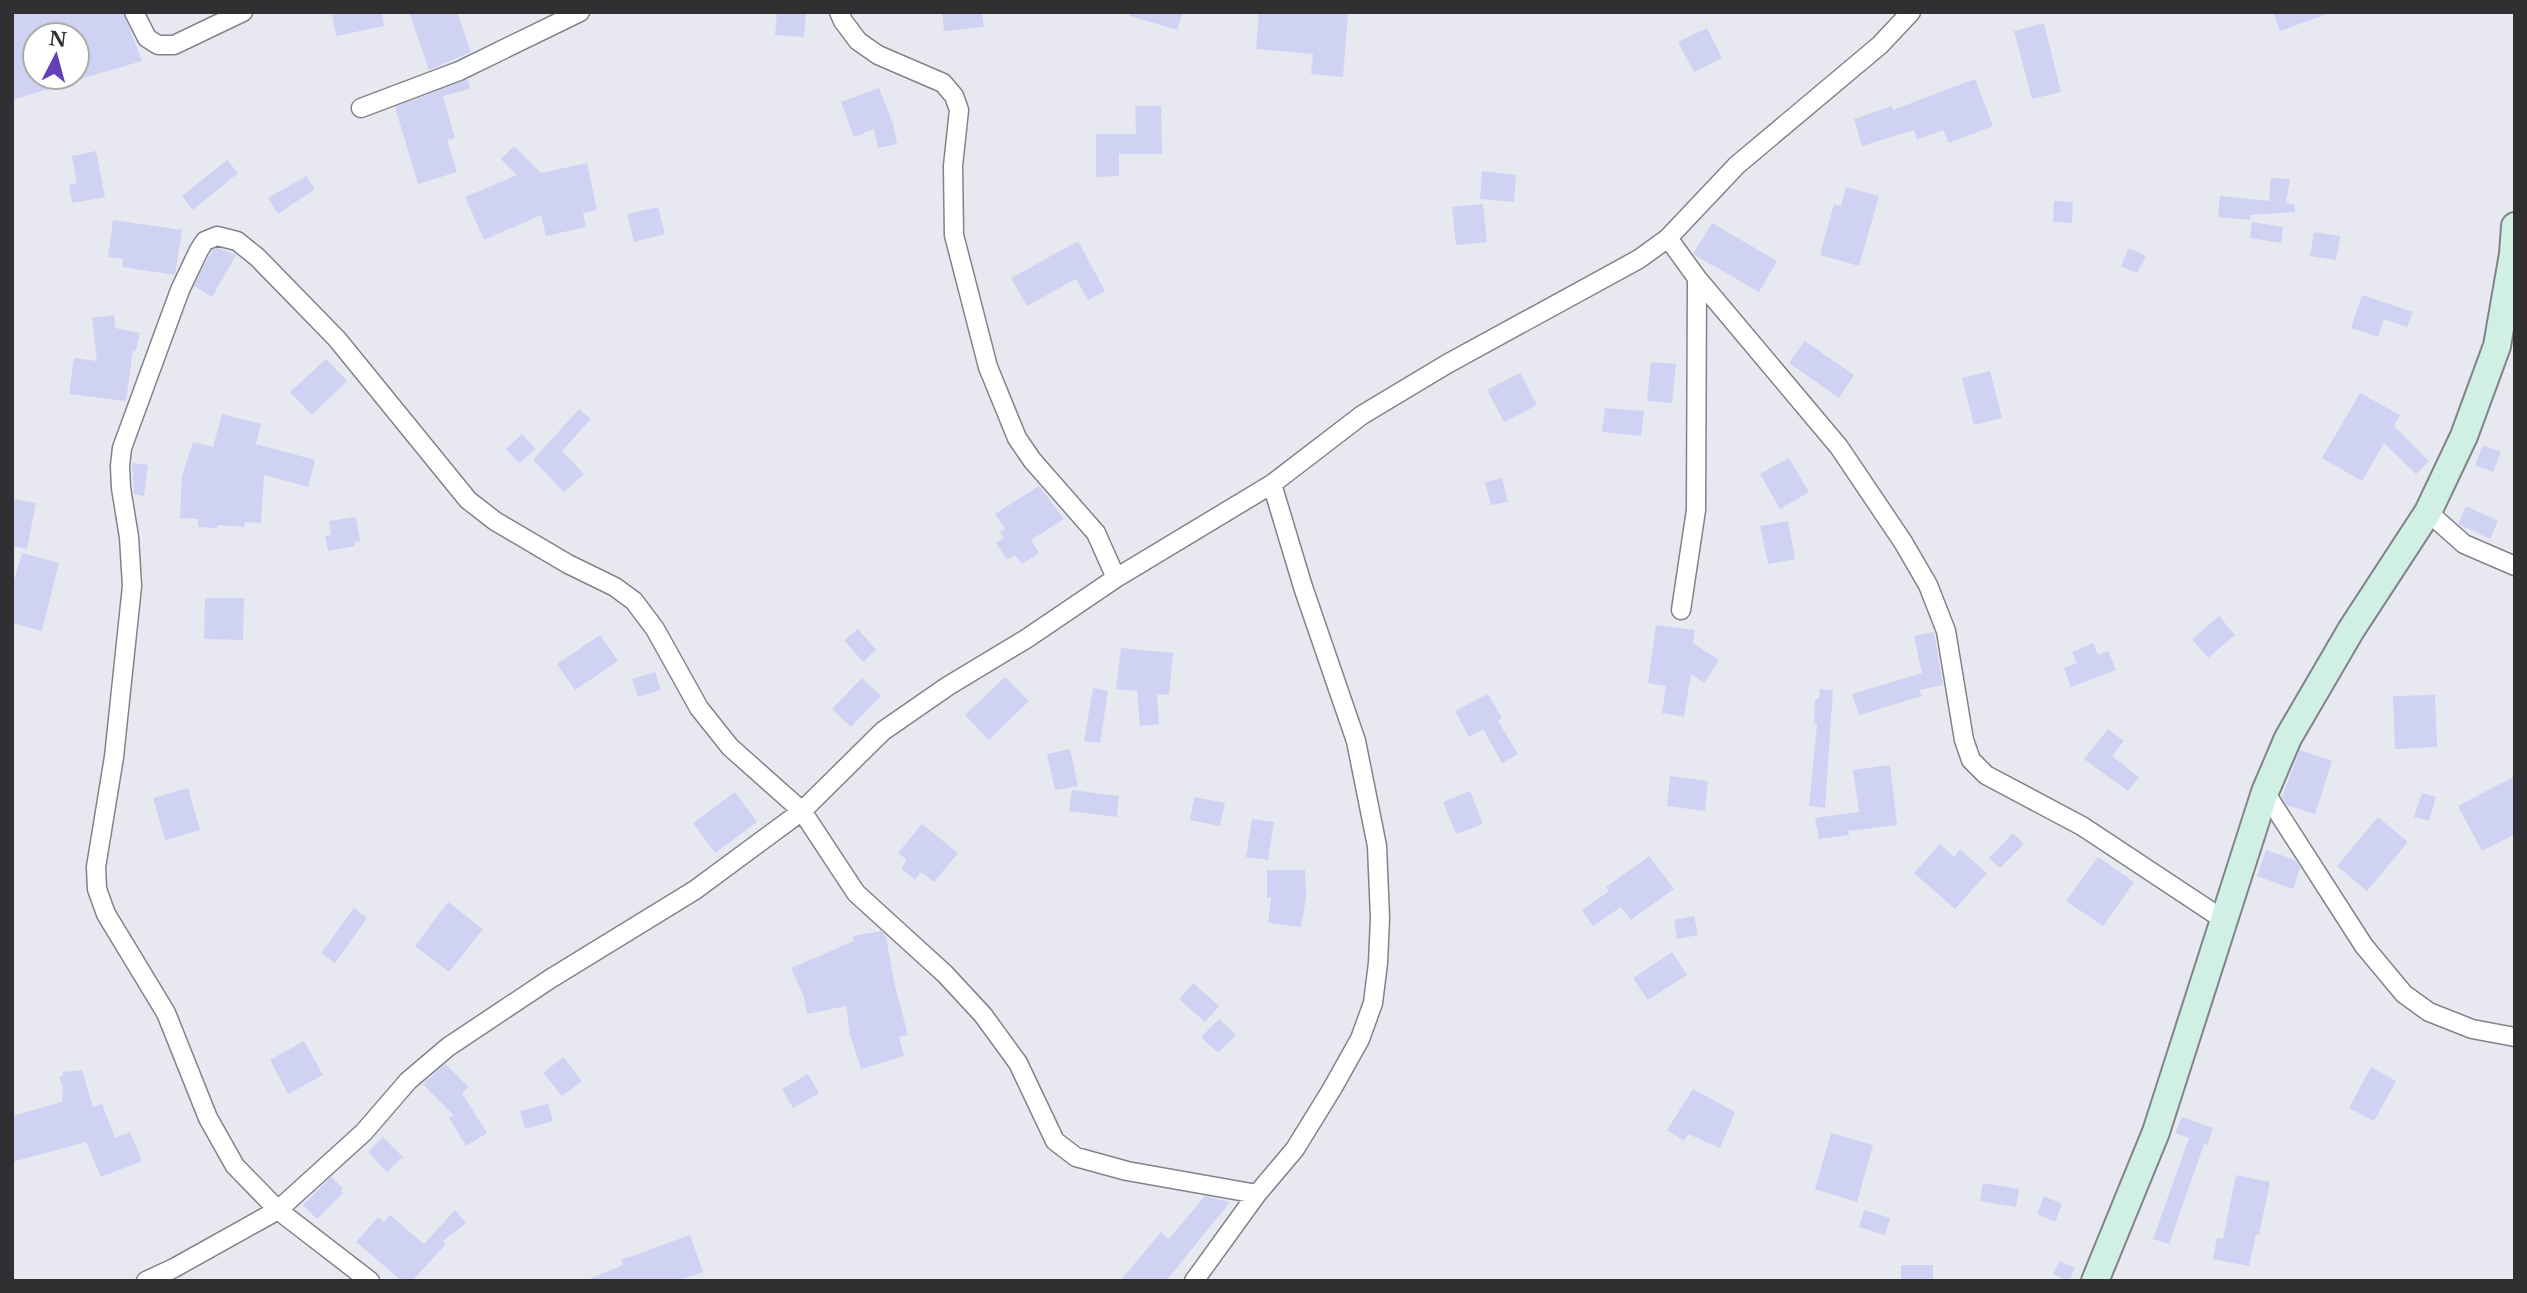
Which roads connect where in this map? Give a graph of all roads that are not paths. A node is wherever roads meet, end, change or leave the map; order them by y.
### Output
1 (134, 12) edge
2 (243, 12) edge
3 (580, 12) edge
4 (839, 12) edge
5 (1912, 12) edge
6 (361, 108) dead end
7 (2515, 226) edge
8 (1668, 238) junction
9 (1697, 278) junction
10 (1272, 484) junction
11 (2428, 512) junction
12 (2515, 566) edge
13 (1116, 578) junction
14 (1681, 610) dead end
15 (2265, 792) junction
16 (802, 811) junction
17 (2224, 920) junction
18 (2515, 1037) edge
19 (1257, 1194) junction
20 (278, 1210) junction
21 (146, 1281) edge
22 (370, 1281) edge
23 (1194, 1281) edge
24 (2095, 1281) edge

1 - 2 street
3 - 6 street
4 - 13 street
5 - 8 street
7 - 11 main road
8 - 9 street
8 - 10 street
9 - 14 street
9 - 17 street
10 - 13 street
10 - 19 street
11 - 12 street
11 - 15 main road
13 - 16 street
15 - 17 main road
15 - 18 street
16 - 19 street
16 - 20 street
16 - 20 street
17 - 24 main road
19 - 23 street
20 - 21 street
20 - 22 street

